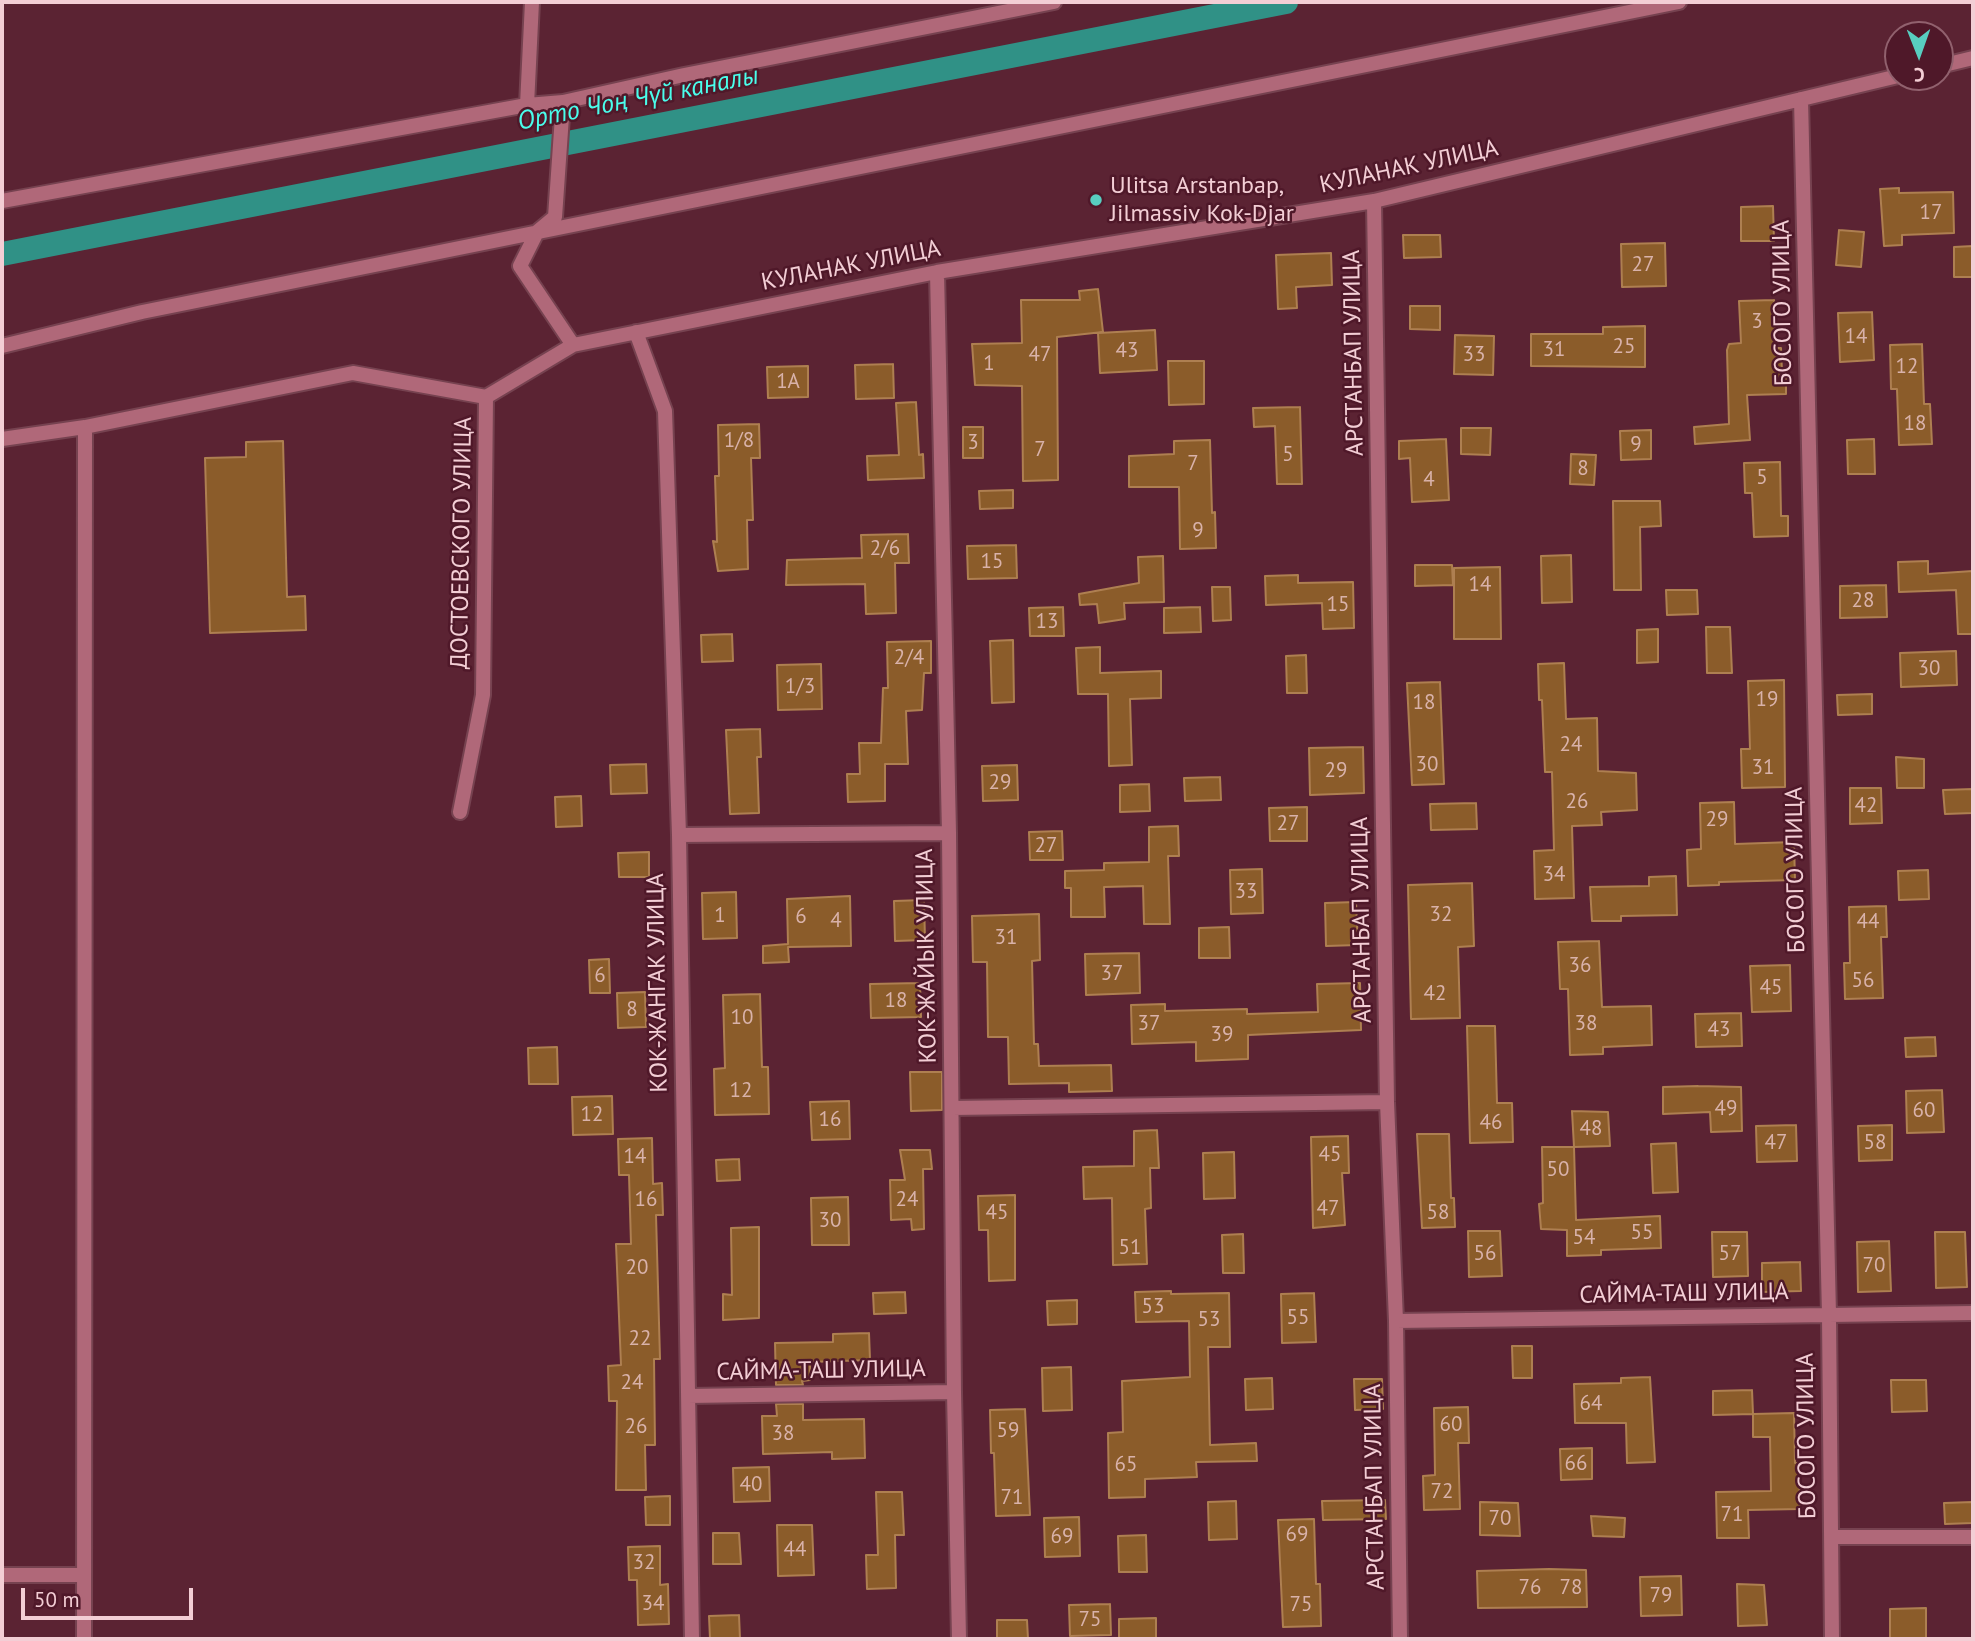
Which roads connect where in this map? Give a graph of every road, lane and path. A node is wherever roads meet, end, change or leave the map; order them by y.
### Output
1 (533, 2) edge
2 (1054, 2) edge
3 (1679, 2) edge
4 (1973, 58) edge
5 (1954, 63) edge
6 (1884, 79) edge
7 (1801, 99) junction
8 (563, 102) junction
9 (527, 106) junction
10 (2, 201) edge
11 (1374, 201) junction
12 (537, 232) junction
13 (937, 272) junction
14 (636, 332) junction
15 (573, 345) junction
16 (2, 346) edge
17 (486, 397) junction
18 (85, 428) junction
19 (2, 439) edge
20 (460, 812) dead end
21 (949, 832) junction
22 (678, 835) junction
23 (1387, 1102) junction
24 (951, 1108) junction
25 (1973, 1313) edge
26 (1829, 1315) junction
27 (1396, 1321) junction
28 (954, 1392) junction
29 (688, 1395) junction
30 (1831, 1537) junction
31 (1973, 1537) edge
32 (2, 1575) edge
33 (84, 1575) junction
34 (84, 1639) edge
35 (692, 1639) edge
36 (959, 1639) edge
37 (1400, 1639) edge
38 (1832, 1639) edge

1 - 9 street
2 - 8 street
3 - 12 street
4 - 5 street
6 - 7 street, КУЛАНАК УЛИЦА
7 - 11 street, КУЛАНАК УЛИЦА
7 - 26 street, БОСОГО УЛИЦА
8 - 9 street
8 - 12 street
9 - 10 street
11 - 13 street, КУЛАНАК УЛИЦА
11 - 23 street, АРСТАНБАП УЛИЦА
12 - 15 street
12 - 16 street
13 - 14 street, КУЛАНАК УЛИЦА
13 - 21 street, КОК-ЖАЙЫК УЛИЦА
14 - 15 street, ДОСТОЕВСКОГО УЛИЦА
14 - 22 street, КОК-ЖАНГАК УЛИЦА
15 - 17 street, ДОСТОЕВСКОГО УЛИЦА
17 - 18 street
17 - 20 street, ДОСТОЕВСКОГО УЛИЦА
18 - 19 street
18 - 33 street
21 - 22 street
21 - 24 street, КОК-ЖАЙЫК УЛИЦА
22 - 29 street, КОК-ЖАНГАК УЛИЦА
23 - 24 street
23 - 27 street, АРСТАНБАП УЛИЦА
24 - 28 street, КОК-ЖАЙЫК УЛИЦА
25 - 26 street, САЙМА-ТАШ УЛИЦА
26 - 27 street, САЙМА-ТАШ УЛИЦА
26 - 30 street, БОСОГО УЛИЦА
27 - 37 street, АРСТАНБАП УЛИЦА
28 - 29 street, САЙМА-ТАШ УЛИЦА
28 - 36 street, КОК-ЖАЙЫК УЛИЦА
29 - 35 street, КОК-ЖАНГАК УЛИЦА
30 - 31 street
30 - 38 street, БОСОГО УЛИЦА
32 - 33 street
33 - 34 street

